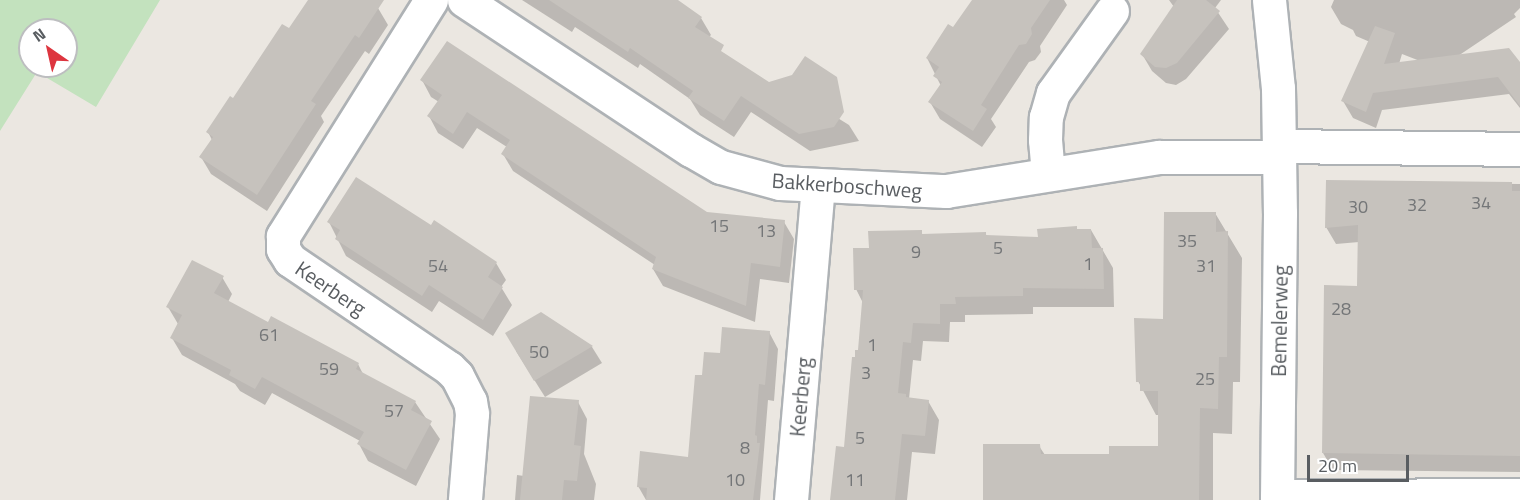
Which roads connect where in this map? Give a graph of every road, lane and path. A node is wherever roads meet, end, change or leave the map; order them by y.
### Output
1 (431, 0) edge
2 (464, 0) edge
3 (1269, 0) edge
4 (1112, 11) dead end
5 (1520, 149) edge
6 (1279, 152) junction
7 (1048, 174) junction
8 (818, 186) junction
9 (1520, 495) edge
10 (1277, 498) edge
11 (465, 500) edge
12 (791, 500) edge

1 - 11 street, Keerberg
2 - 8 street, Bakkerboschweg
3 - 6 street, Bemelerweg
4 - 7 street
5 - 6 street
6 - 7 street, Bakkerboschweg
6 - 10 street, Bemelerweg
7 - 8 street, Bakkerboschweg
8 - 12 street, Keerberg
9 - 10 street, Bemelerweg

